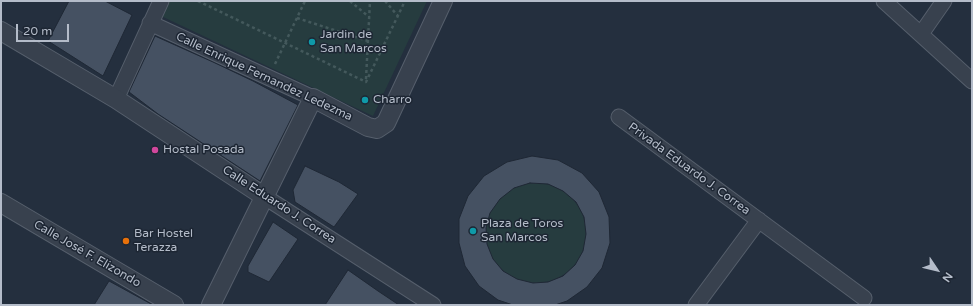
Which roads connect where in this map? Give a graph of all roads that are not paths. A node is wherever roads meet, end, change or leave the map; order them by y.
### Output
1 (161, 1) edge
2 (443, 1) edge
3 (884, 1) edge
4 (944, 1) edge
5 (150, 23) junction
6 (1, 31) edge
7 (921, 34) junction
8 (972, 81) edge
9 (314, 98) junction
10 (116, 99) junction
11 (619, 117) dead end
12 (265, 197) junction
13 (1, 203) edge
14 (759, 220) junction
15 (864, 298) dead end
16 (174, 305) edge
17 (211, 305) edge
18 (433, 305) edge
19 (696, 305) edge

1 - 5 street
2 - 9 street, Calle Enrique Fernandez Ledezma
3 - 7 street
4 - 7 street
5 - 9 street, Calle Enrique Fernandez Ledezma
5 - 10 street
6 - 10 street, Calle Eduardo J. Correa
7 - 8 street
9 - 12 street
10 - 12 street, Calle Eduardo J. Correa
11 - 14 street, Privada Eduardo J. Correa
12 - 17 street
12 - 18 street, Calle Eduardo J. Correa
13 - 16 street, Calle José F. Elizondo
14 - 15 street, Privada Eduardo J. Correa
14 - 19 street, Privada Eduardo J. Correa

